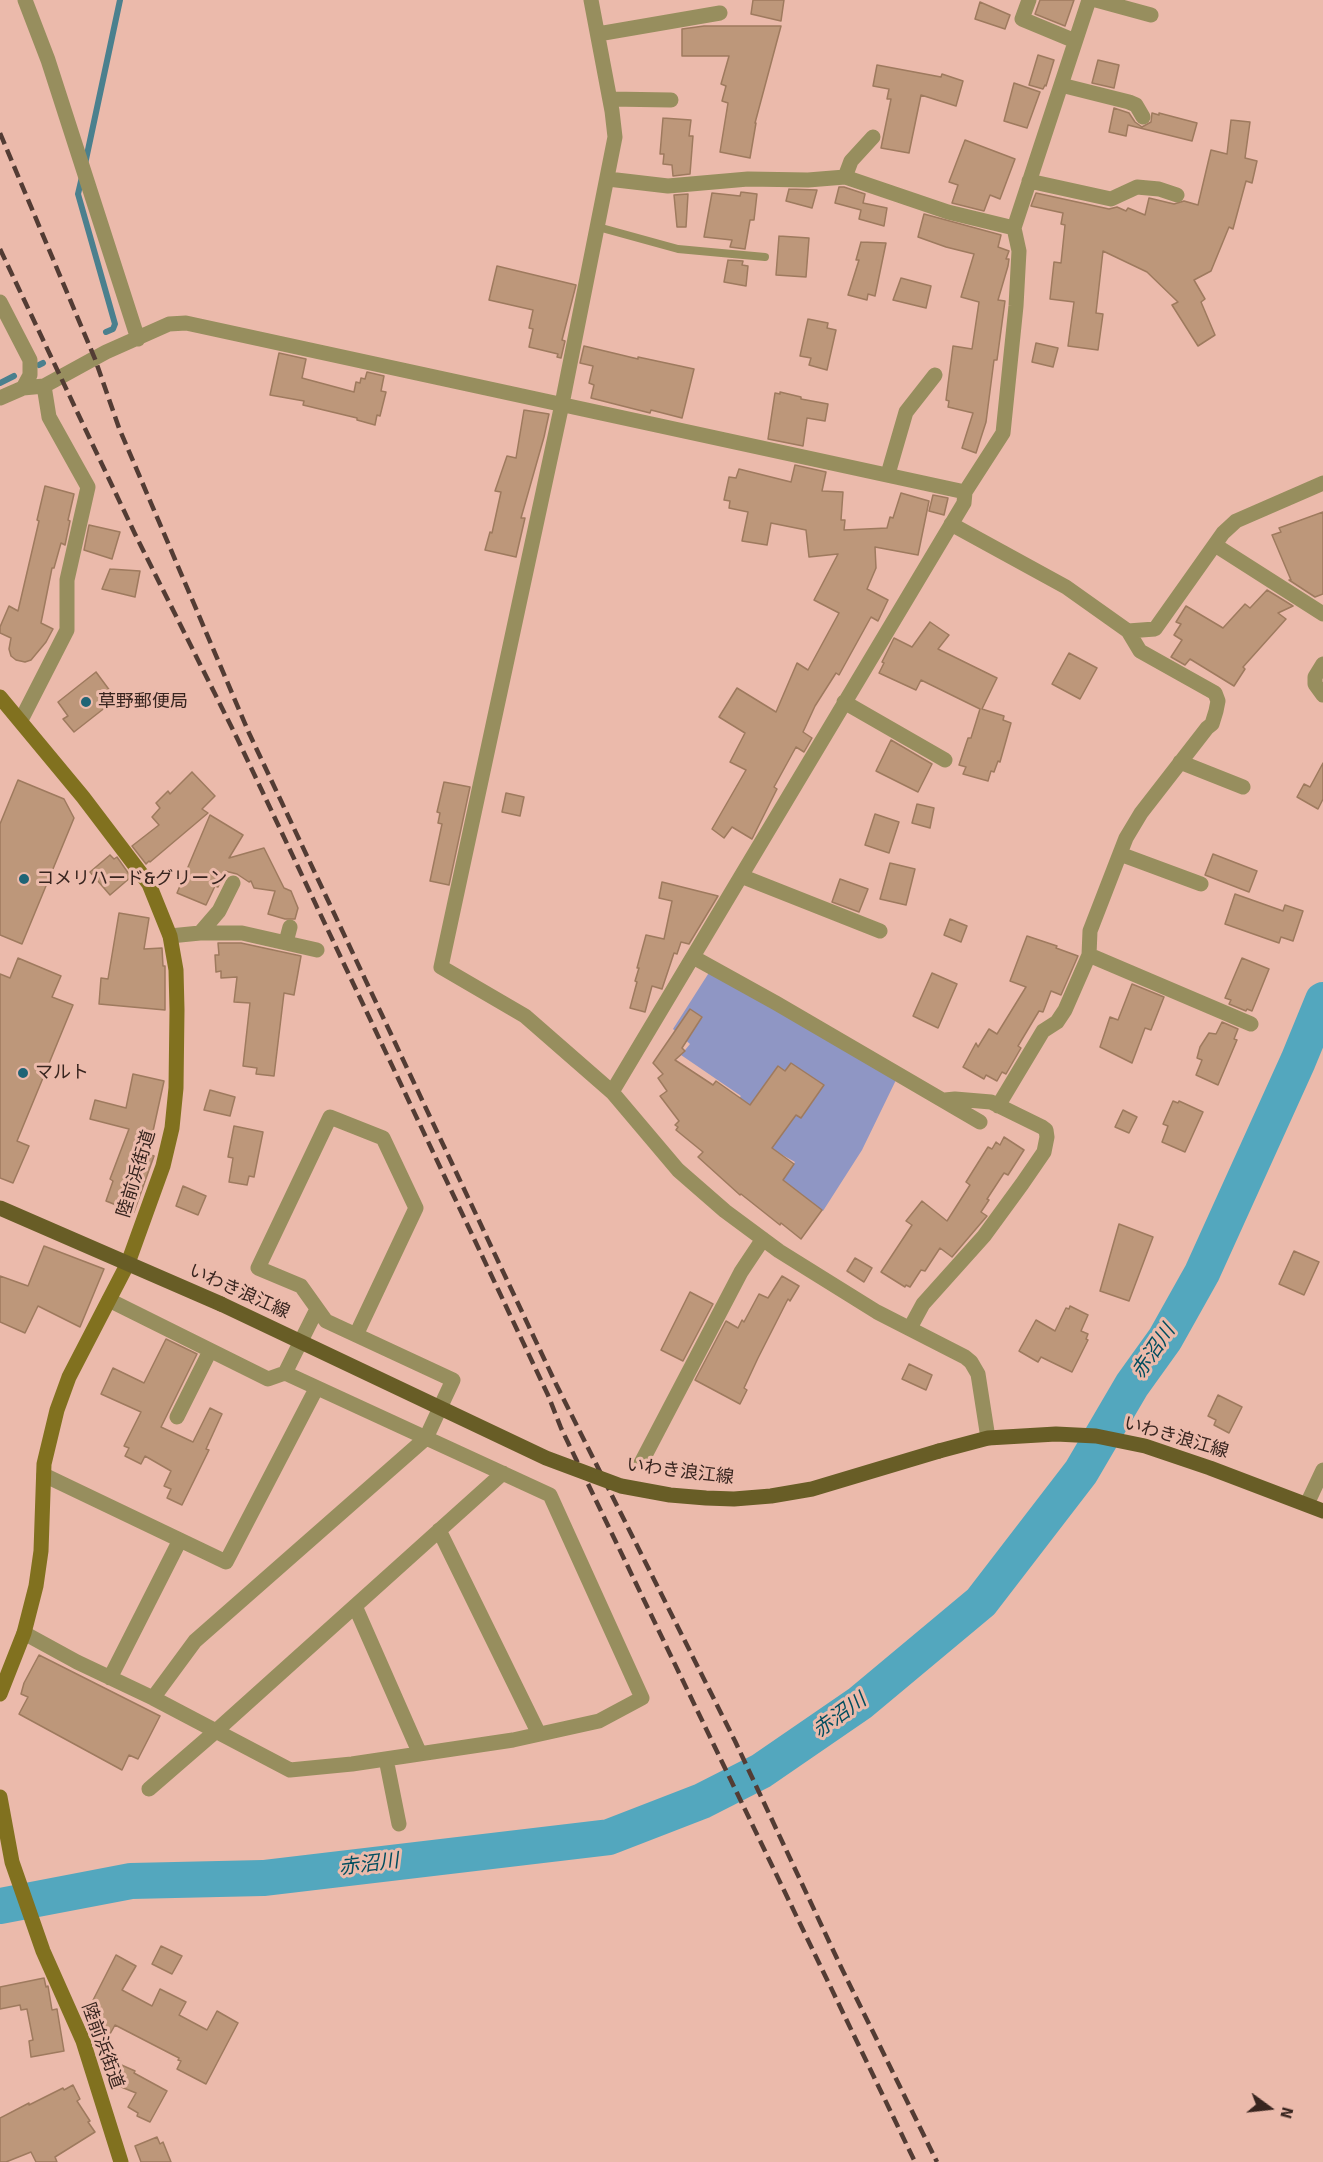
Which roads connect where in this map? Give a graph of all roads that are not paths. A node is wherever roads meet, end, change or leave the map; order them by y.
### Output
1 (25, 0) edge
2 (591, 0) edge
3 (1029, 0) edge
4 (1089, 0) edge
5 (1096, 0) edge
6 (720, 14) dead end
7 (1151, 15) dead end
8 (598, 34) junction
9 (1075, 41) junction
10 (1061, 85) junction
11 (610, 99) junction
12 (671, 100) dead end
13 (1143, 117) dead end
14 (873, 138) dead end
15 (845, 177) junction
16 (608, 179) junction
17 (1029, 181) junction
18 (1177, 195) dead end
19 (598, 227) junction
20 (1014, 228) junction
21 (765, 257) dead end
22 (0, 302) edge
23 (138, 339) junction
24 (935, 375) dead end
25 (44, 386) junction
26 (23, 388) junction
27 (0, 398) edge
28 (562, 404) junction
29 (888, 474) junction
30 (1323, 483) edge
31 (965, 492) junction
32 (951, 524) junction
33 (1215, 545) junction
34 (1323, 614) edge
35 (1128, 632) junction
36 (1323, 664) edge
37 (1323, 695) edge
38 (0, 697) edge
39 (844, 702) junction
40 (21, 720) junction
41 (945, 760) dead end
42 (1180, 762) junction
43 (1243, 787) dead end
44 (1120, 854) junction
45 (741, 876) junction
46 (233, 883) dead end
47 (1201, 884) dead end
48 (880, 931) dead end
49 (200, 933) junction
50 (170, 936) junction
51 (317, 950) dead end
52 (1089, 955) junction
53 (693, 957) junction
54 (1251, 1024) dead end
55 (612, 1092) junction
56 (945, 1100) junction
57 (998, 1106) junction
58 (980, 1122) dead end
59 (0, 1208) edge
60 (763, 1239) junction
61 (128, 1263) junction
62 (109, 1300) junction
63 (317, 1309) junction
64 (910, 1328) junction
65 (356, 1335) junction
66 (210, 1351) junction
67 (285, 1373) junction
68 (316, 1389) junction
69 (177, 1417) dead end
70 (426, 1437) junction
71 (988, 1438) junction
72 (641, 1463) dead end
73 (1323, 1470) edge
74 (503, 1473) junction
75 (44, 1475) junction
76 (1307, 1504) junction
77 (1323, 1511) edge
78 (439, 1530) junction
79 (180, 1540) junction
80 (355, 1606) junction
81 (24, 1632) junction
82 (110, 1678) junction
83 (0, 1694) edge
84 (153, 1698) junction
85 (216, 1731) junction
86 (539, 1734) junction
87 (420, 1754) junction
88 (386, 1759) junction
89 (149, 1789) dead end
90 (1, 1806) edge
91 (399, 1824) dead end
92 (121, 2162) edge

1 - 23 street
2 - 8 street
3 - 9 street
4 - 9 street
5 - 7 street
6 - 8 street
8 - 11 street
9 - 10 street
10 - 13 street
10 - 17 street
11 - 12 street
11 - 16 street
14 - 15 street
15 - 16 street
15 - 20 street
16 - 19 street
17 - 18 street
17 - 20 street
19 - 21 lane
19 - 28 street
20 - 31 street
22 - 26 street
23 - 25 street
23 - 28 street
24 - 29 street
25 - 26 street
25 - 40 street
26 - 27 street
28 - 29 street
28 - 55 street
29 - 31 street
30 - 33 street
31 - 32 street
32 - 35 street
32 - 39 street
33 - 34 street
33 - 35 street
35 - 42 street
36 - 37 street
38 - 40 street, 陸前浜街道
39 - 41 street
39 - 45 street
40 - 50 street, 陸前浜街道
42 - 43 street
42 - 44 street
44 - 47 street
44 - 52 street
45 - 48 street
45 - 53 street
46 - 49 street
49 - 50 street
49 - 51 street
50 - 61 street, 陸前浜街道
52 - 54 street
52 - 57 street
53 - 55 street
53 - 56 street
55 - 60 street
56 - 57 street
56 - 58 street
57 - 64 street
59 - 61 main road, いわき浪江線
60 - 64 street
60 - 72 street
61 - 62 street, 陸前浜街道
61 - 71 main road, いわき浪江線, bridge
62 - 66 street
62 - 75 street, 陸前浜街道
63 - 65 street
63 - 65 street
63 - 67 street
64 - 71 street
65 - 70 street
66 - 67 street
66 - 69 street
67 - 68 street
68 - 70 street
68 - 79 street
70 - 74 street
70 - 84 street
71 - 76 main road, いわき浪江線
73 - 76 street
74 - 78 street
74 - 86 street
75 - 79 street
75 - 81 street, 陸前浜街道
76 - 77 main road, いわき浪江線
78 - 80 street
78 - 86 street
79 - 82 street
80 - 85 street
80 - 87 street
81 - 82 street
81 - 83 street, 陸前浜街道
82 - 84 street
84 - 85 street
85 - 88 street
85 - 89 street
86 - 87 street
87 - 88 street
88 - 91 street
90 - 92 street, 陸前浜街道

